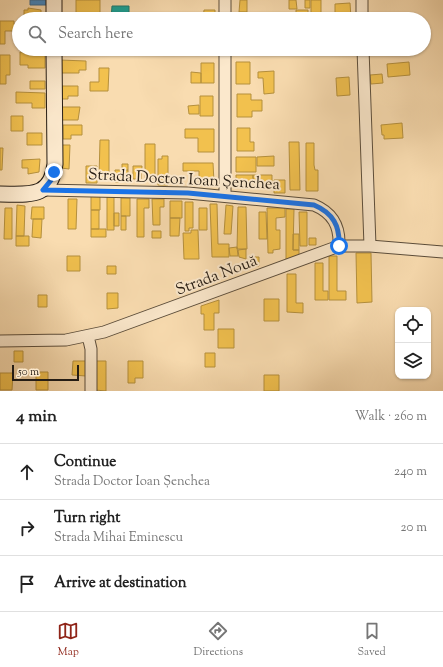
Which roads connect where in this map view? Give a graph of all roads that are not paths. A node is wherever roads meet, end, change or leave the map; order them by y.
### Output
1 (54, 0) edge
2 (225, 0) edge
3 (362, 0) edge
4 (54, 12) edge
5 (225, 12) edge
6 (362, 12) edge
7 (54, 56) edge
8 (225, 56) edge
9 (363, 56) edge
10 (43, 190) junction
11 (0, 194) edge
12 (225, 196) junction
13 (339, 246) junction
14 (370, 246) junction
15 (443, 252) edge
16 (88, 336) junction
17 (0, 341) edge
18 (91, 391) edge

1 - 4 main road
2 - 5 street
3 - 6 street
7 - 10 main road
8 - 12 street
9 - 14 street
10 - 11 main road, Strada Doctor Ioan Șenchea
10 - 12 street, Strada Doctor Ioan Șenchea
12 - 13 street, Strada Doctor Ioan Șenchea
13 - 14 street, Strada Nouă
13 - 16 street, Strada Nouă
14 - 15 street, Strada Nouă
16 - 17 street, Strada Nouă
16 - 18 street

